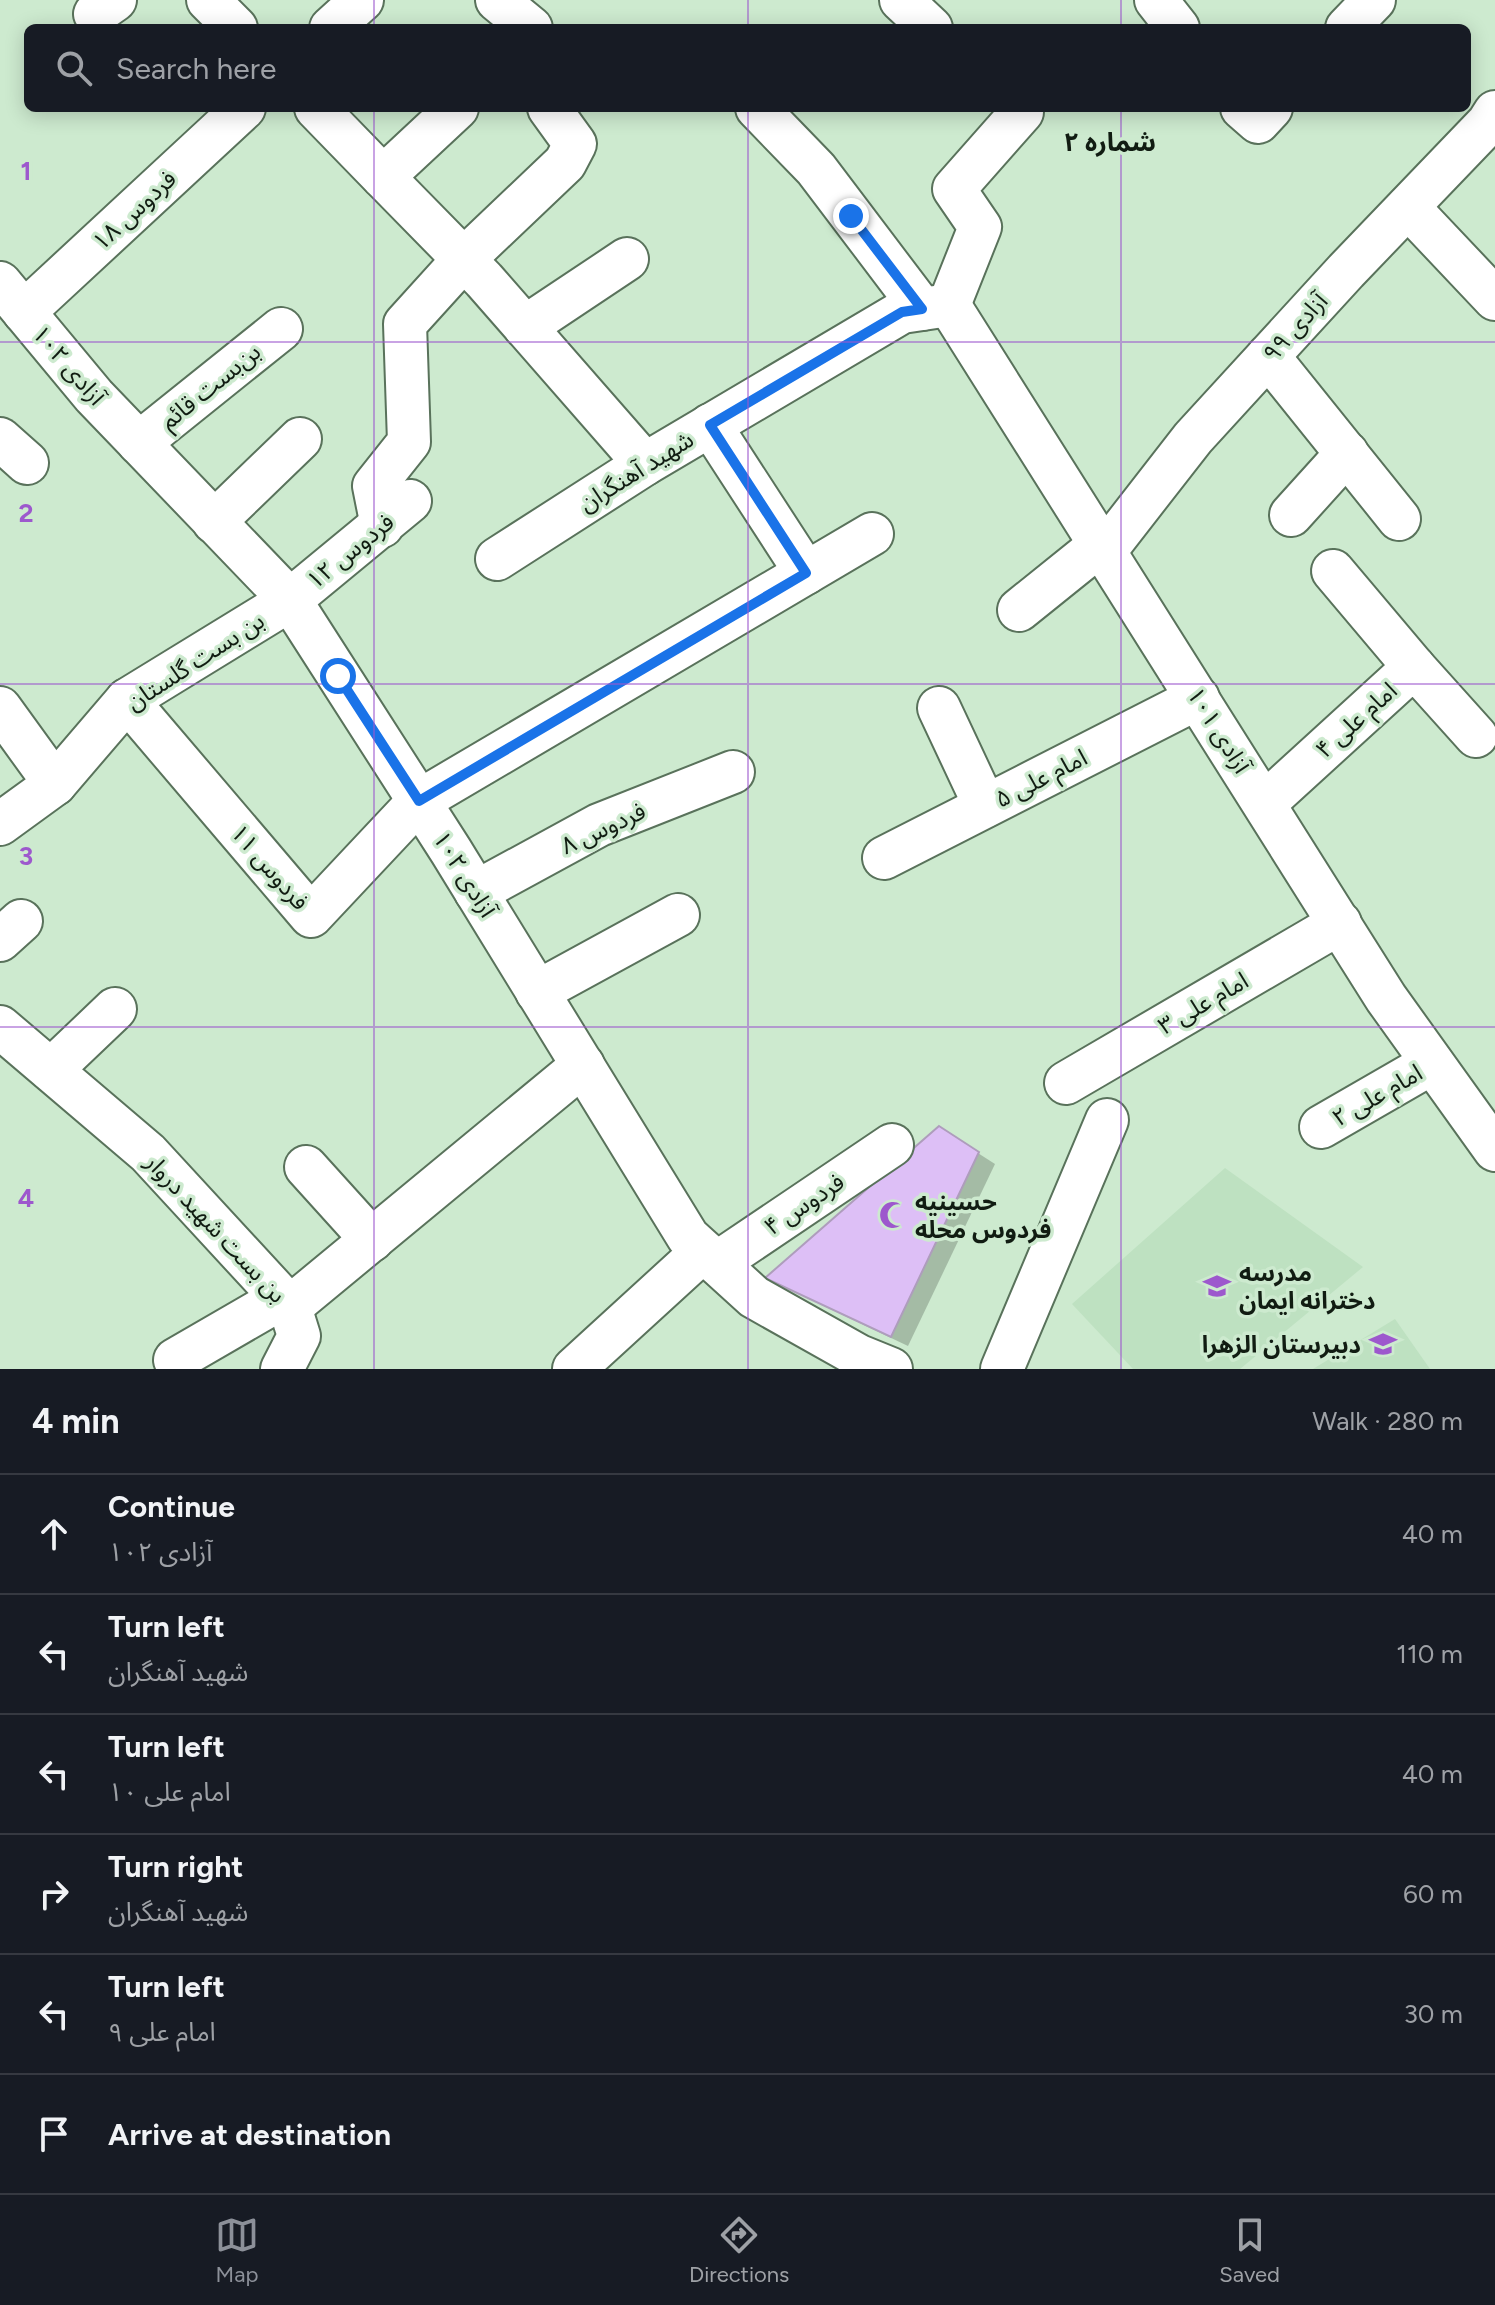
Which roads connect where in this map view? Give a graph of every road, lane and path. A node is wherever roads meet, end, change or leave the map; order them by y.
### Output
1 (208, 0) edge
2 (362, 0) edge
3 (497, 0) edge
4 (901, 0) edge
5 (1156, 0) edge
6 (1374, 0) edge
7 (232, 24) edge
8 (335, 24) edge
9 (526, 24) edge
10 (927, 24) edge
11 (1175, 24) edge
12 (1351, 24) edge
13 (239, 112) edge
14 (320, 112) edge
15 (453, 112) edge
16 (552, 112) edge
17 (761, 112) edge
18 (1022, 112) edge
19 (1247, 112) edge
20 (1267, 112) edge
21 (1495, 112) edge
22 (383, 177) junction
23 (1408, 207) junction
24 (627, 259) dead end
25 (463, 260) junction
26 (12, 298) edge
27 (1495, 299) edge
28 (935, 307) junction
29 (525, 327) junction
30 (281, 329) dead end
31 (1268, 356) junction
32 (710, 425) junction
33 (300, 439) dead end
34 (139, 443) junction
35 (1347, 453) junction
36 (645, 464) junction
37 (1291, 515) dead end
38 (1399, 519) dead end
39 (214, 522) junction
40 (872, 534) dead end
41 (1103, 548) junction
42 (497, 559) dead end
43 (1333, 571) dead end
44 (806, 573) junction
45 (290, 600) junction
46 (1019, 610) dead end
47 (1414, 667) junction
48 (1198, 698) junction
49 (127, 700) junction
50 (0, 708) edge
51 (939, 708) dead end
52 (1476, 736) dead end
53 (733, 772) dead end
54 (55, 784) junction
55 (419, 801) junction
56 (1265, 803) junction
57 (985, 806) junction
58 (0, 824) edge
59 (884, 858) dead end
60 (476, 892) junction
61 (678, 915) dead end
62 (1340, 923) junction
63 (537, 992) junction
64 (115, 1009) dead end
65 (0, 1027) edge
66 (1432, 1063) junction
67 (583, 1065) junction
68 (51, 1070) junction
69 (1066, 1083) dead end
70 (1107, 1120) dead end
71 (1321, 1127) dead end
72 (892, 1145) dead end
73 (1495, 1150) edge
74 (306, 1167) dead end
75 (372, 1240) junction
76 (710, 1257) junction
77 (286, 1303) junction
78 (180, 1369) edge
79 (282, 1369) edge
80 (574, 1369) edge
81 (891, 1369) edge
82 (1002, 1369) edge

1 - 7 street
2 - 8 street
3 - 9 street
4 - 10 street
5 - 11 street
6 - 12 street
13 - 26 street, فردوس ۱۸
14 - 22 street
15 - 22 street
16 - 25 street
17 - 28 street, آزادی ۱۰۱
18 - 28 street
19 - 20 street
21 - 23 street, آزادی ٩٩
22 - 25 street
23 - 27 street
23 - 31 street, آزادی ٩٩
24 - 29 street
25 - 29 street
25 - 45 street, فردوس ۱۲
26 - 34 street, آزادی ۱۰۲
28 - 32 street, شهید آهنگران
28 - 41 street, آزادی ۱۰۱
29 - 36 street
30 - 34 street, بن‌بست قائم
31 - 35 street
31 - 41 street, آزادی ٩٩
32 - 36 street, شهید آهنگران
32 - 44 street
33 - 39 street
34 - 39 street, آزادی ۱۰۲
35 - 37 street
35 - 38 street
36 - 42 street, شهید آهنگران
39 - 45 street, آزادی ۱۰۲
40 - 44 street
41 - 46 street, آزادی ٩٩
41 - 48 street, آزادی ۱۰۱
43 - 47 street
44 - 55 street
45 - 49 street, بن بست گلستان
45 - 55 street, آزادی ۱۰۲
47 - 52 street, امام علی ۴
47 - 56 street, امام علی ۴
48 - 56 street, آزادی ۱۰۱
48 - 57 street, امام علی ۵
49 - 54 street, بن بست گلستان
49 - 55 street, فردوس ۱۱
50 - 54 street
51 - 57 street
53 - 60 street, فردوس ۸
54 - 58 street, بن بست گلستان
55 - 60 street, آزادی ۱۰۲
56 - 62 street, آزادی ۱۰۱
57 - 59 street, امام علی ۵
60 - 63 street, آزادی ۱۰۲
61 - 63 street
62 - 66 street, آزادی ۱۰۱
62 - 69 street, امام علی ۳
63 - 67 street, آزادی ۱۰۲
64 - 68 street
65 - 68 street, بن بست شهید دروار
66 - 71 street, امام علی ۲
66 - 73 street, آزادی ۱۰۱
67 - 75 street, بن بست شهید دروار
67 - 76 street, آزادی ۱۰۲
68 - 77 street, بن بست شهید دروار
70 - 82 street
72 - 76 street, فردوس ۴
74 - 75 street
75 - 77 street, بن بست شهید دروار
76 - 80 street, فردوس ۴
76 - 81 street, آزادی ۱۰۲
77 - 78 street
77 - 79 street

